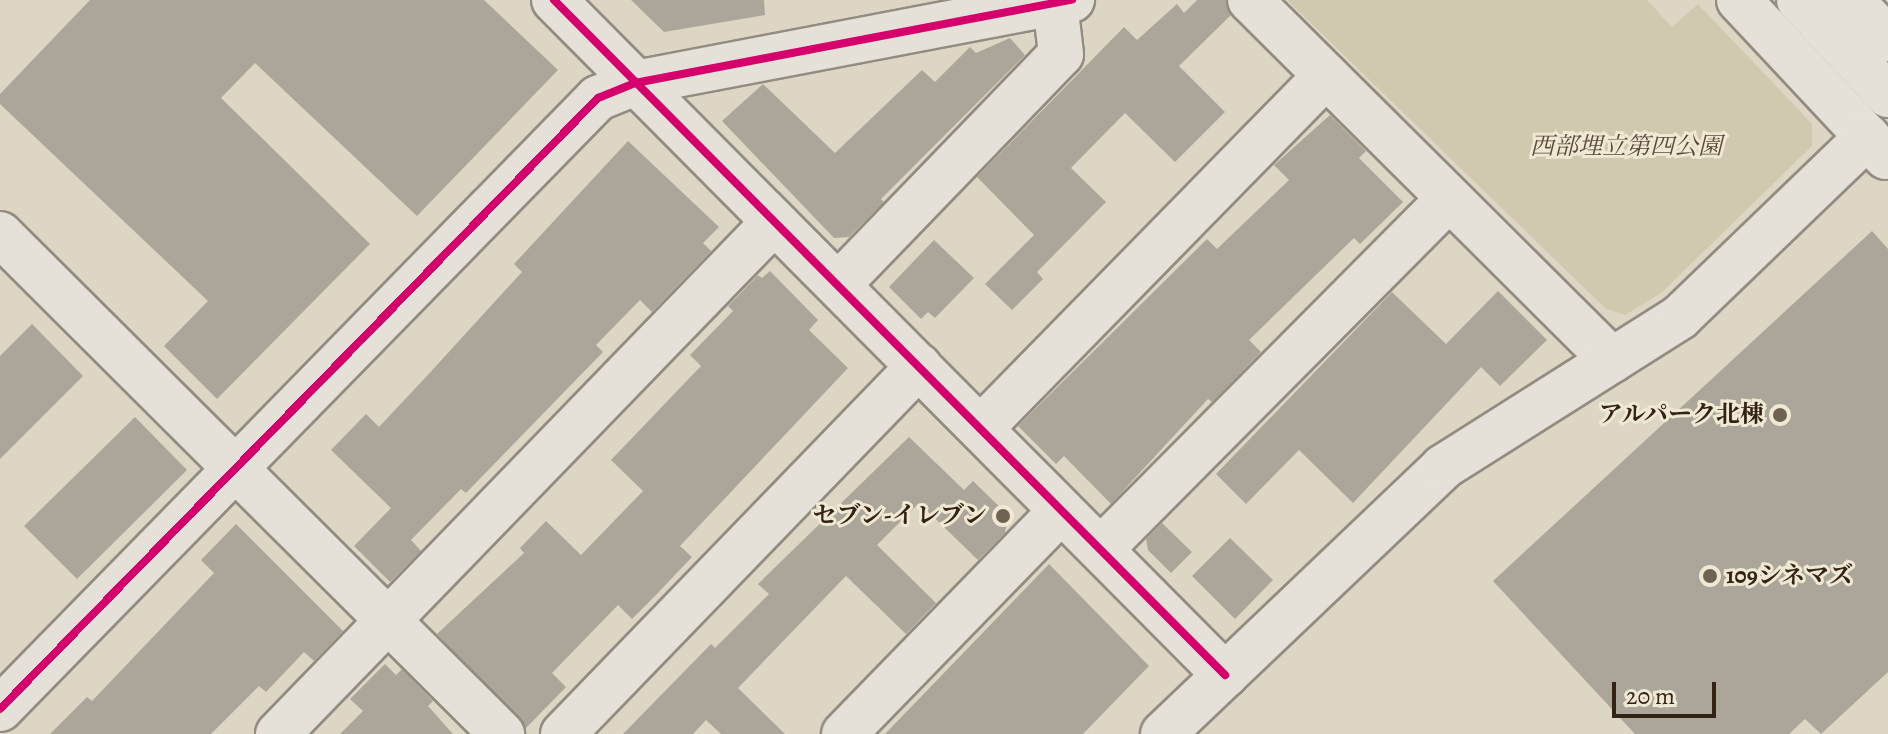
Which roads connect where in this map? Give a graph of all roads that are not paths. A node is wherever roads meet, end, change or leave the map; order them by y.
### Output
1 (554, 0) edge
2 (1250, 0) edge
3 (1739, 0) edge
4 (1799, 0) edge
5 (1851, 0) edge
6 (1064, 2) edge
7 (1888, 39) edge
8 (1326, 76) junction
9 (635, 83) junction
10 (1888, 95) edge
11 (1877, 148) edge
12 (1449, 199) junction
13 (773, 223) junction
14 (0, 234) edge
15 (838, 285) junction
16 (1612, 360) junction
17 (919, 366) junction
18 (981, 428) junction
19 (235, 466) junction
20 (1060, 512) junction
21 (1102, 548) junction
22 (387, 622) junction
23 (1225, 675) junction
24 (0, 709) edge
25 (278, 734) edge
26 (502, 734) edge
27 (563, 734) edge
28 (844, 734) edge
29 (1163, 734) edge

1 - 9 street
2 - 8 street
3 - 11 street
4 - 10 street
5 - 7 street
6 - 9 street
6 - 15 street
8 - 12 street
8 - 18 street
9 - 13 street
9 - 19 street
11 - 16 street
12 - 16 street
12 - 21 street
13 - 15 street
13 - 22 street
14 - 19 street
15 - 17 street
16 - 23 street
17 - 18 street
17 - 27 street
18 - 20 street
19 - 22 street
19 - 24 street
20 - 21 street
20 - 28 street
21 - 23 street
22 - 25 street
22 - 26 street
23 - 29 street

